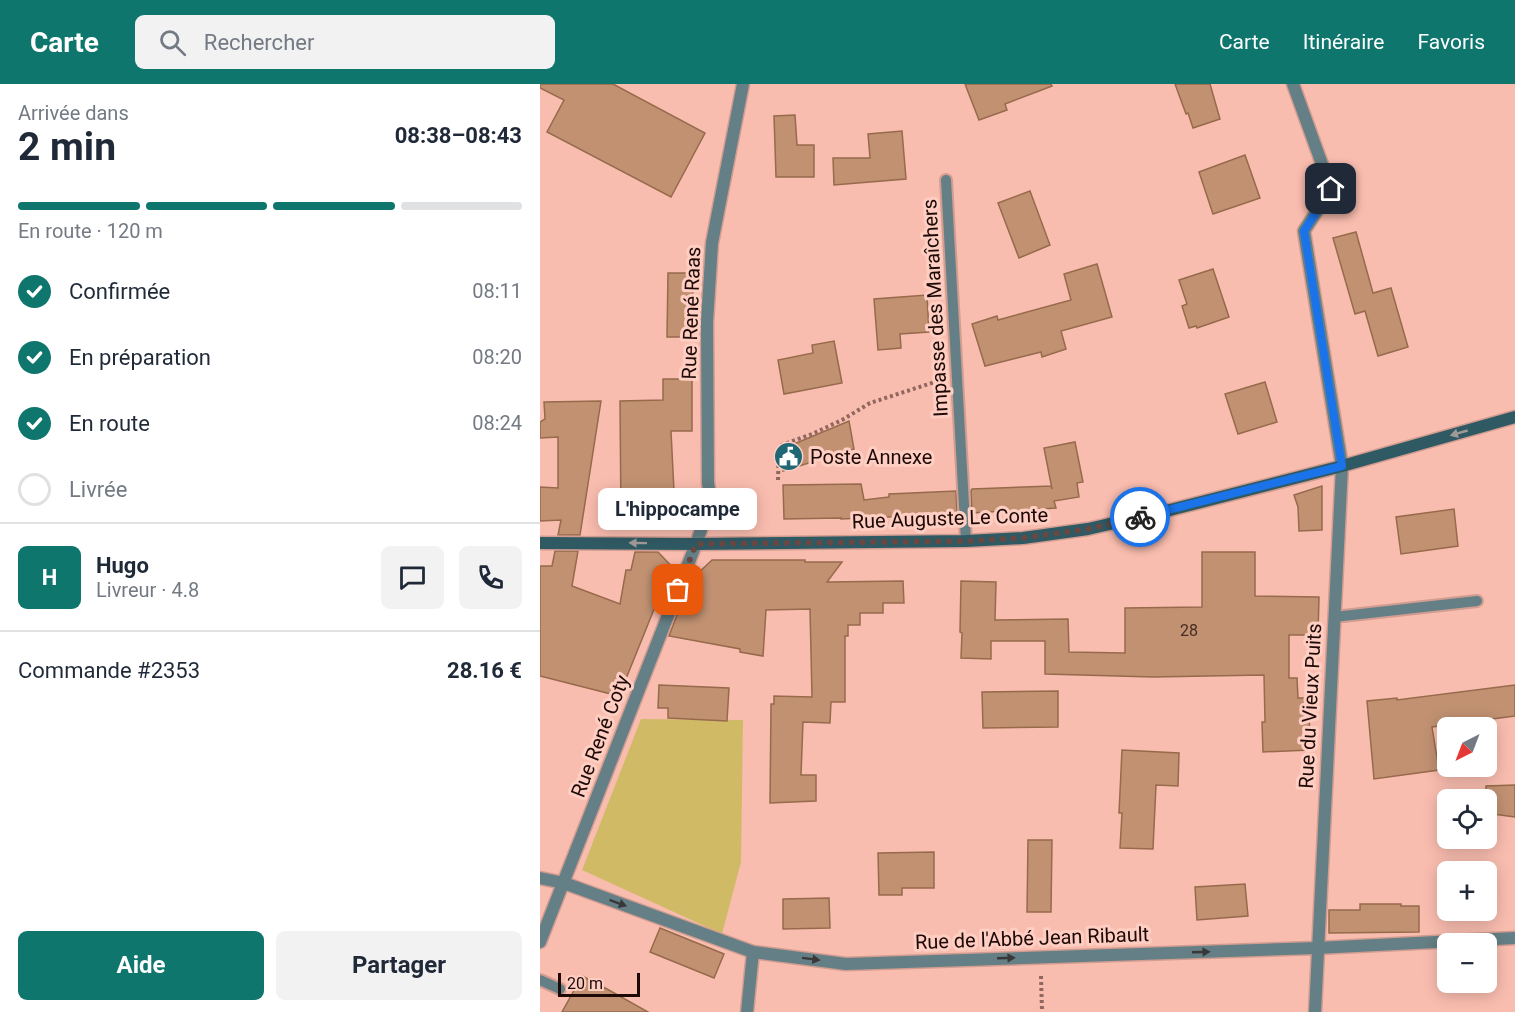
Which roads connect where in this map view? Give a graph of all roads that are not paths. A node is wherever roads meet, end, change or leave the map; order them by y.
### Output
1 (743, 84) edge
2 (1293, 84) edge
3 (945, 180) dead end
4 (1515, 417) edge
5 (1342, 466) junction
6 (966, 541) junction
7 (540, 543) edge
8 (696, 544) junction
9 (1477, 601) dead end
10 (1334, 617) junction
11 (540, 878) edge
12 (564, 883) junction
13 (1515, 938) edge
14 (540, 942) edge
15 (1317, 948) junction
16 (753, 952) junction
17 (540, 980) edge
18 (560, 989) dead end
19 (747, 1012) edge
20 (1314, 1012) edge

1 - 8 street, Rue René Raas
2 - 5 street
3 - 6 lane, Impasse des Maraîchers
4 -> 5 street, Rue Auguste Le Conte
5 - 6 street, Rue Auguste Le Conte
5 - 10 street, Rue du Vieux Puits
6 - 8 street, Rue Auguste Le Conte
8 -> 7 street, Rue Auguste Le Conte
8 - 12 street, Rue René Coty
9 - 10 lane
10 - 15 street, Rue du Vieux Puits
11 - 12 street, Rue de l'Abbé Jean Ribault
12 - 14 street, Rue René Coty
12 -> 16 street, Rue de l'Abbé Jean Ribault
13 - 15 street, Rue de l'Abbé Jean Ribault
16 -> 15 street, Rue de l'Abbé Jean Ribault
15 - 20 street, Rue du Vieux Puits
16 - 19 street
17 - 18 lane

